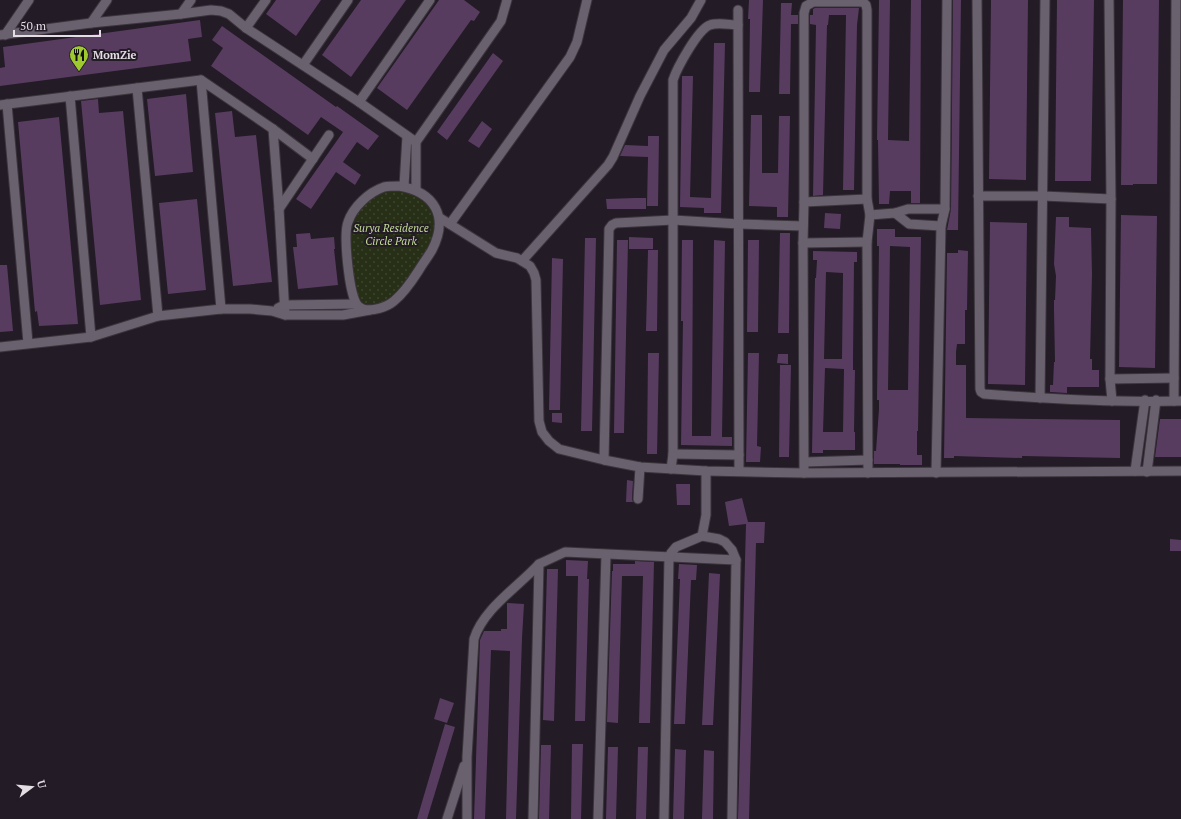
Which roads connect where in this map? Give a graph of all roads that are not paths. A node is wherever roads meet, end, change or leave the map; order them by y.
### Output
1 (29, 0) edge
2 (107, 0) edge
3 (191, 0) edge
4 (266, 0) edge
5 (348, 0) edge
6 (430, 0) edge
7 (507, 0) edge
8 (587, 0) edge
9 (702, 0) edge
10 (947, 0) edge
11 (977, 0) edge
12 (1045, 0) edge
13 (1109, 0) edge
14 (1176, 0) edge
15 (738, 10) dead end
16 (181, 14) junction
17 (91, 23) junction
18 (738, 26) junction
19 (246, 28) junction
20 (2, 35) edge
21 (303, 65) junction
22 (201, 80) junction
23 (137, 88) junction
24 (70, 96) junction
25 (359, 102) junction
26 (3, 105) edge
27 (273, 129) junction
28 (329, 135) dead end
29 (407, 136) junction
30 (416, 142) junction
31 (313, 159) junction
32 (404, 186) junction
33 (416, 190) junction
34 (978, 196) junction
35 (1043, 196) junction
36 (1111, 198) junction
37 (867, 199) junction
38 (1178, 200) edge
39 (804, 202) junction
40 (279, 209) junction
41 (945, 209) junction
42 (895, 213) junction
43 (870, 215) junction
44 (440, 218) junction
45 (673, 220) junction
46 (450, 224) junction
47 (739, 224) junction
48 (803, 226) junction
49 (941, 226) junction
50 (867, 242) junction
51 (803, 243) junction
52 (519, 260) junction
53 (345, 304) junction
54 (356, 304) junction
55 (284, 305) junction
56 (221, 309) junction
57 (370, 310) junction
58 (272, 311) junction
59 (285, 315) junction
60 (346, 315) junction
61 (158, 316) junction
62 (91, 337) junction
63 (28, 343) junction
64 (0, 347) edge
65 (1174, 378) junction
66 (1110, 379) junction
67 (1040, 398) junction
68 (1145, 400) junction
69 (1156, 400) junction
70 (1112, 401) junction
71 (1178, 401) edge
72 (673, 454) junction
73 (739, 455) junction
74 (604, 460) junction
75 (868, 460) junction
76 (805, 462) junction
77 (640, 467) junction
78 (672, 469) junction
79 (706, 471) junction
80 (739, 471) junction
81 (1135, 471) junction
82 (1181, 471) edge
83 (868, 472) junction
84 (1147, 472) junction
85 (804, 473) junction
86 (936, 473) junction
87 (638, 500) dead end
88 (702, 536) junction
89 (606, 555) junction
90 (669, 557) junction
91 (736, 560) junction
92 (539, 564) junction
93 (467, 757) junction
94 (447, 819) edge
95 (468, 819) edge
96 (533, 819) edge
97 (598, 819) edge
98 (664, 819) edge
99 (732, 819) edge

1 - 20 street
2 - 17 street
3 - 16 street
4 - 19 street
5 - 21 street
6 - 25 street
7 - 30 street
8 - 46 street
9 - 52 street
10 - 41 street
11 - 34 street
12 - 35 street
13 - 36 street
14 - 38 street
15 - 18 street
16 - 17 street
16 - 19 street
17 - 20 street
18 - 45 street
18 - 47 street
19 - 21 street
21 - 25 street
22 - 23 street
22 - 27 street
22 - 56 street
23 - 24 street
23 - 61 street
24 - 26 street
24 - 62 street
25 - 29 street
26 - 63 street
27 - 31 street
27 - 40 street
28 - 31 street
29 - 30 street
29 - 32 street
30 - 33 street
31 - 40 street
32 - 33 street
32 - 54 street
33 - 44 street
34 - 35 street
34 - 67 street
35 - 36 street
35 - 67 street
36 - 66 street
37 - 39 street
37 - 39 street
37 - 43 street
38 - 65 street
39 - 48 street
40 - 55 street
41 - 42 street
41 - 49 street
42 - 43 street
42 - 49 street
43 - 50 street
44 - 46 street
44 - 57 street
45 - 47 street
45 - 72 street
45 - 74 street
46 - 52 street
47 - 48 street
47 - 73 street
48 - 51 street
49 - 86 street
50 - 51 street
50 - 75 street
51 - 76 street
52 - 74 street
53 - 54 street
53 - 55 street
53 - 60 street
54 - 57 street
55 - 58 street
55 - 59 street
56 - 58 street
56 - 61 street
57 - 60 street
58 - 59 street
59 - 60 street
61 - 62 street
62 - 63 street
63 - 64 street
65 - 66 street
65 - 71 street
66 - 70 street
67 - 70 street
68 - 69 street
68 - 70 street
68 - 81 street
69 - 71 street
69 - 84 street
72 - 73 street
72 - 78 street
73 - 80 street
74 - 77 street
75 - 76 street
75 - 83 street
76 - 85 street
77 - 78 street
77 - 87 street
78 - 79 street
79 - 80 street
79 - 88 street
80 - 85 street
81 - 84 street
81 - 86 street
82 - 84 street
83 - 85 street
83 - 86 street
88 - 90 street
88 - 91 street
89 - 90 street
89 - 92 street
89 - 97 street
90 - 91 street
90 - 98 street
91 - 99 street
92 - 93 street
92 - 96 street
93 - 94 street
93 - 95 street

